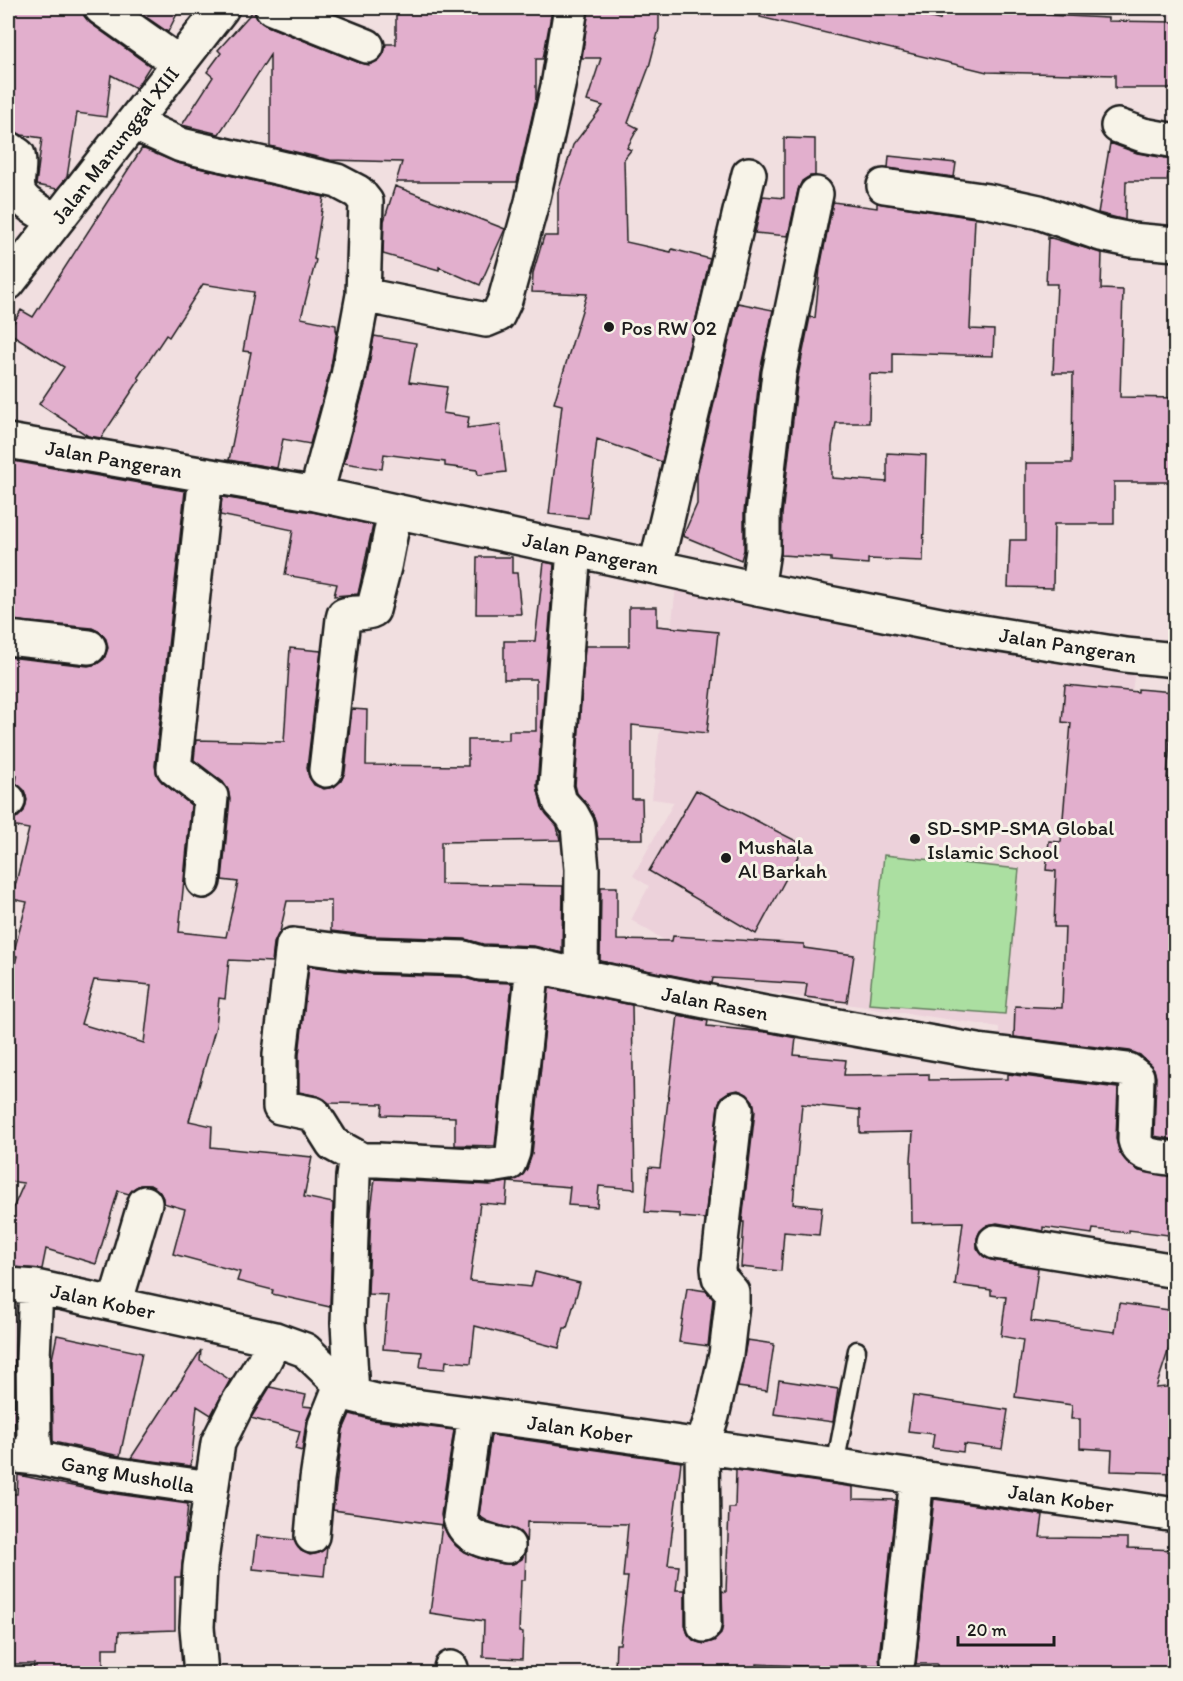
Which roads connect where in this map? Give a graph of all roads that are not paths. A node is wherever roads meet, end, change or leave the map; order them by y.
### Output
1 (101, 8) edge
2 (222, 8) edge
3 (272, 8) edge
4 (571, 8) edge
5 (367, 46) dead end
6 (179, 63) junction
7 (133, 123) junction
8 (1118, 126) dead end
9 (1176, 141) edge
10 (8, 148) edge
11 (749, 174) dead end
12 (884, 186) dead end
13 (816, 194) dead end
14 (56, 221) junction
15 (1176, 244) edge
16 (8, 283) edge
17 (363, 296) junction
18 (8, 441) edge
19 (206, 475) junction
20 (316, 494) junction
21 (395, 512) junction
22 (574, 549) junction
23 (657, 566) junction
24 (757, 589) junction
25 (8, 638) edge
26 (89, 647) dead end
27 (1176, 660) edge
28 (326, 770) dead end
29 (203, 881) dead end
30 (533, 964) junction
31 (581, 976) junction
32 (736, 1109) dead end
33 (1176, 1159) edge
34 (362, 1160) junction
35 (145, 1203) dead end
36 (995, 1242) dead end
37 (1176, 1270) edge
38 (22, 1286) edge
39 (115, 1304) junction
40 (275, 1339) junction
41 (857, 1350) dead end
42 (346, 1390) junction
43 (475, 1414) junction
44 (702, 1447) junction
45 (22, 1456) edge
46 (835, 1466) junction
47 (917, 1477) junction
48 (210, 1488) junction
49 (1176, 1515) edge
50 (312, 1536) dead end
51 (508, 1546) dead end
52 (704, 1625) dead end
53 (898, 1660) dead end
54 (201, 1674) edge

1 - 6 street
2 - 6 street, Jalan Manunggal XIII
3 - 5 street
4 - 17 street
6 - 7 street, Jalan Manunggal XIII
7 - 14 street, Jalan Manunggal XIII
7 - 17 street
8 - 9 street
10 - 14 street
11 - 23 street
12 - 15 street
13 - 24 street
14 - 16 street, Jalan Manunggal XIII
17 - 20 street
18 - 19 street, Jalan Pangeran
19 - 20 street, Jalan Pangeran
19 - 29 street
20 - 21 street, Jalan Pangeran
21 - 22 street, Jalan Pangeran
21 - 28 street
22 - 23 street, Jalan Pangeran
22 - 31 street
23 - 24 street, Jalan Pangeran
24 - 27 street, Jalan Pangeran
25 - 26 street
30 - 31 street, Jalan Rasen
30 - 34 street
30 - 34 street, Jalan Rasen
31 - 33 street, Jalan Rasen
32 - 44 street
34 - 42 street
35 - 39 street
36 - 37 street
38 - 39 street, Jalan Kober
38 - 45 street, Gang Musholla
39 - 40 street, Jalan Kober
40 - 42 street, Jalan Kober
40 - 48 street, Gang Musholla
41 - 46 lane
42 - 43 street, Jalan Kober
42 - 50 street
43 - 44 street, Jalan Kober
43 - 51 street
44 - 46 street, Jalan Kober
44 - 52 street
45 - 48 street, Gang Musholla
46 - 47 street, Jalan Kober
47 - 49 street, Jalan Kober
47 - 53 street
48 - 54 street, Gang Musholla

